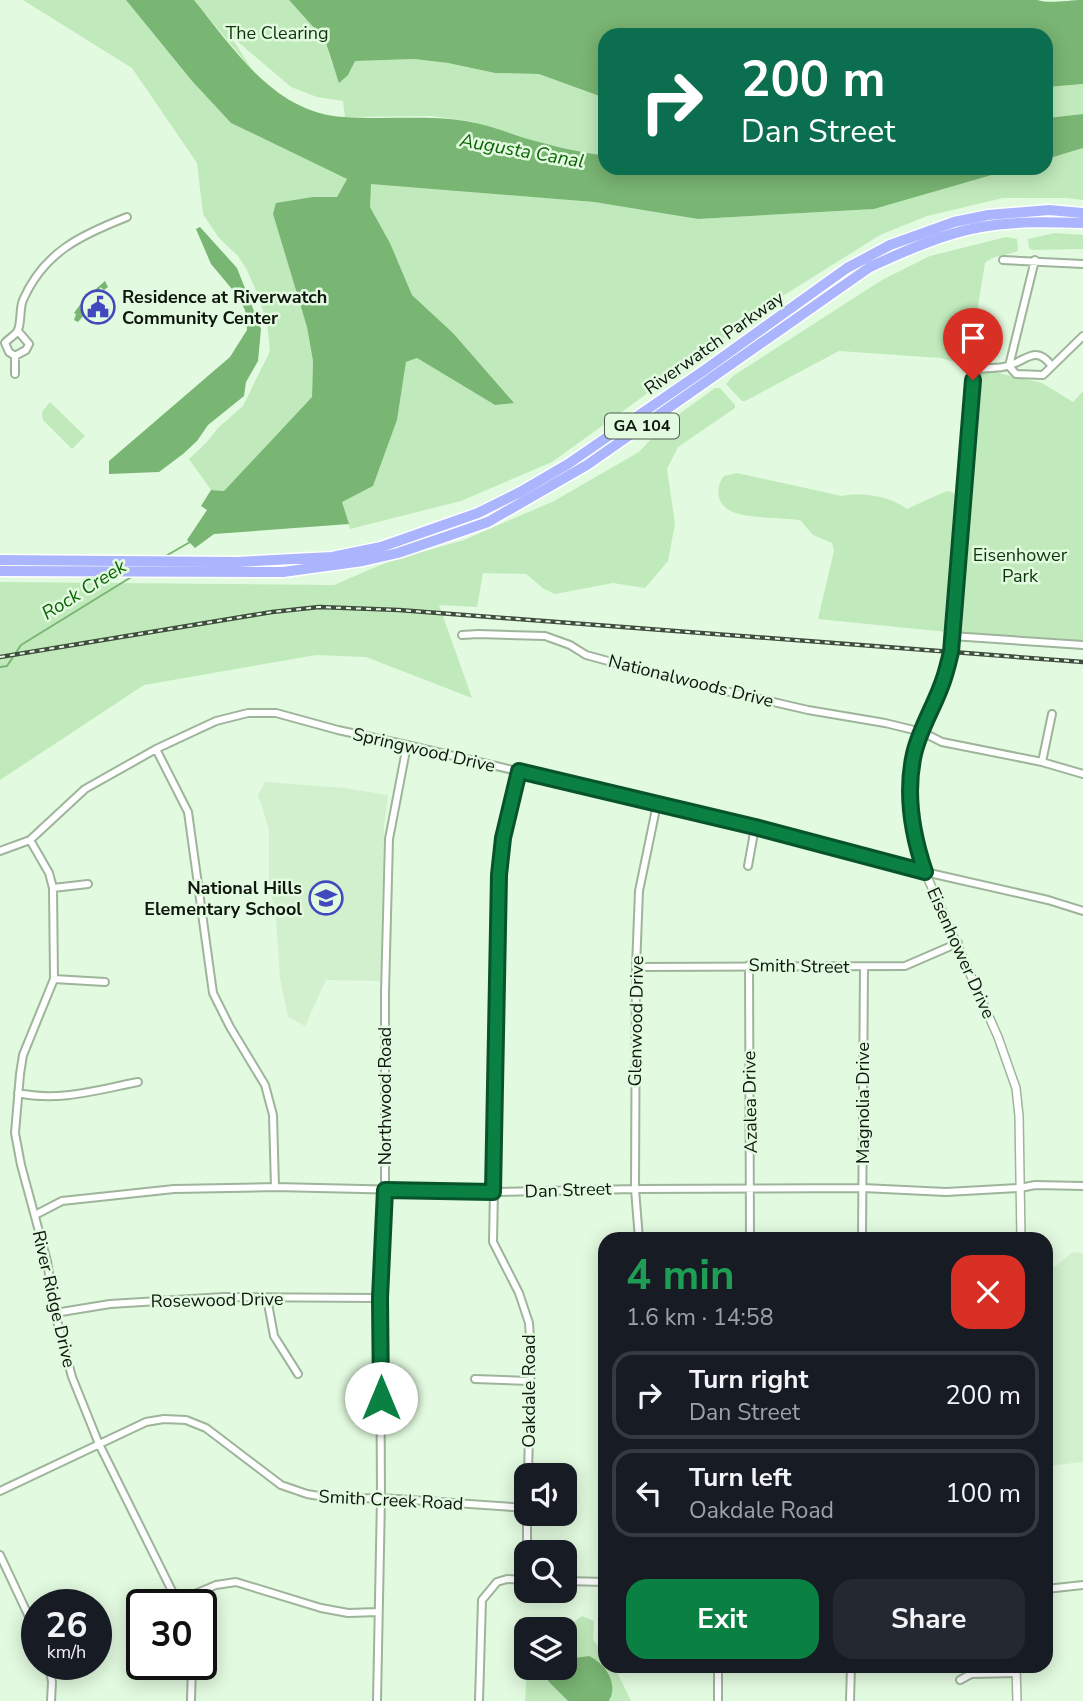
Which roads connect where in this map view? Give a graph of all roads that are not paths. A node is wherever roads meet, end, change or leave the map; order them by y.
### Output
1 (1083, 213) edge
2 (127, 217) dead end
3 (1083, 223) edge
4 (1003, 260) dead end
5 (1035, 260) junction
6 (1083, 264) edge
7 (18, 331) junction
8 (1083, 336) edge
9 (2, 343) edge
10 (15, 356) junction
11 (1051, 365) junction
12 (1009, 366) junction
13 (15, 373) dead end
14 (0, 559) edge
15 (0, 571) edge
16 (462, 635) dead end
17 (952, 636) junction
18 (1083, 645) edge
19 (1052, 714) dead end
20 (922, 732) junction
21 (407, 745) junction
22 (156, 749) junction
23 (1042, 762) junction
24 (519, 771) junction
25 (1083, 774) edge
26 (657, 804) junction
27 (755, 827) junction
28 (30, 840) junction
29 (0, 851) edge
30 (748, 866) dead end
31 (925, 872) junction
32 (88, 884) dead end
33 (53, 888) junction
34 (1083, 911) edge
35 (958, 943) junction
36 (749, 965) junction
37 (636, 967) junction
38 (864, 967) junction
39 (54, 979) junction
40 (105, 982) dead end
41 (138, 1082) dead end
42 (18, 1093) junction
43 (1083, 1186) edge
44 (275, 1187) junction
45 (751, 1187) junction
46 (863, 1188) junction
47 (1020, 1188) junction
48 (635, 1189) junction
49 (385, 1190) junction
50 (493, 1192) junction
51 (35, 1215) junction
52 (638, 1232) edge
53 (750, 1232) edge
54 (862, 1232) edge
55 (1021, 1232) edge
56 (267, 1298) junction
57 (380, 1298) junction
58 (55, 1313) junction
59 (298, 1374) dead end
60 (475, 1379) dead end
61 (530, 1381) junction
62 (99, 1444) junction
63 (528, 1463) edge
64 (0, 1491) edge
65 (381, 1499) junction
66 (514, 1507) edge
67 (0, 1555) edge
68 (514, 1579) edge
69 (577, 1581) edge
70 (598, 1582) edge
71 (1083, 1585) edge
72 (1053, 1588) edge
73 (171, 1589) edge
74 (208, 1589) edge
75 (21, 1600) edge
76 (378, 1612) junction
77 (718, 1673) edge
78 (851, 1673) edge
79 (982, 1673) edge
80 (1016, 1673) edge
81 (52, 1680) edge
82 (192, 1680) edge
83 (960, 1680) dead end
84 (51, 1701) edge
85 (191, 1701) edge
86 (377, 1701) edge
87 (479, 1701) edge
88 (718, 1701) edge
89 (850, 1701) edge
90 (1017, 1701) edge

1 - 14 main road, Riverwatch Parkway / GA 104
2 - 7 street
3 - 15 main road, Riverwatch Parkway / GA 104
4 - 5 street
5 - 6 street
5 - 12 street
7 - 9 street
7 - 10 street
8 - 11 street
9 - 10 street
10 - 13 street
11 - 12 street
11 - 12 street
12 - 17 street, Eisenhower Drive
16 - 20 street, Nationalwoods Drive
17 - 18 street
17 - 20 street, Eisenhower Drive
19 - 23 street
20 - 23 street, Nationalwoods Drive
20 - 31 street, Eisenhower Drive
21 - 22 street, Springwood Drive
21 - 24 street, Springwood Drive
21 - 49 street, Northwood Road
22 - 28 street, Springwood Drive
22 - 44 street
23 - 25 street, Nationalwoods Drive
24 - 26 street, Springwood Drive
24 - 50 street, Oakdale Road
26 - 27 street, Springwood Drive
26 - 37 street, Glenwood Drive
27 - 30 street
27 - 31 street, Springwood Drive
28 - 29 street, Springwood Drive
28 - 33 street, River Ridge Drive
31 - 34 street, Springwood Drive
31 - 35 street, Eisenhower Drive
32 - 33 street
33 - 39 street, River Ridge Drive
35 - 38 street, Smith Street
35 - 47 street, Eisenhower Drive
36 - 37 street, Smith Street
36 - 38 street, Smith Street
36 - 45 street, Azalea Drive
37 - 48 street, Glenwood Drive
38 - 46 street, Magnolia Drive
39 - 40 street
39 - 42 street, River Ridge Drive
41 - 42 street
42 - 51 street, River Ridge Drive
43 - 47 street, Dan Street
44 - 49 street, Dan Street
44 - 51 street, Dan Street
45 - 46 street, Dan Street
45 - 48 street, Dan Street
45 - 53 street, Azalea Drive
46 - 47 street, Dan Street
46 - 54 street, Magnolia Drive
47 - 55 street, Eisenhower Drive
48 - 50 street, Dan Street
48 - 52 street, Glenwood Drive
49 - 50 street, Dan Street
49 - 57 street, Northwood Road
50 - 61 street, Oakdale Road
51 - 58 street, River Ridge Drive
56 - 57 street, Rosewood Drive
56 - 58 street, Rosewood Drive
56 - 59 street
57 - 65 street, Northwood Road
58 - 62 street, River Ridge Drive
60 - 61 street
61 - 63 street, Oakdale Road
62 - 64 street, Smith Creek Road
62 - 65 street, Smith Creek Road
62 - 73 street, River Ridge Drive
65 - 66 street, Smith Creek Road
65 - 76 street, Northwood Road
67 - 75 street
68 - 87 street
69 - 70 street
71 - 72 street
74 - 76 street
76 - 86 street, Northwood Road
77 - 88 street
78 - 89 street
79 - 83 street
80 - 90 street
81 - 84 street
82 - 85 street

